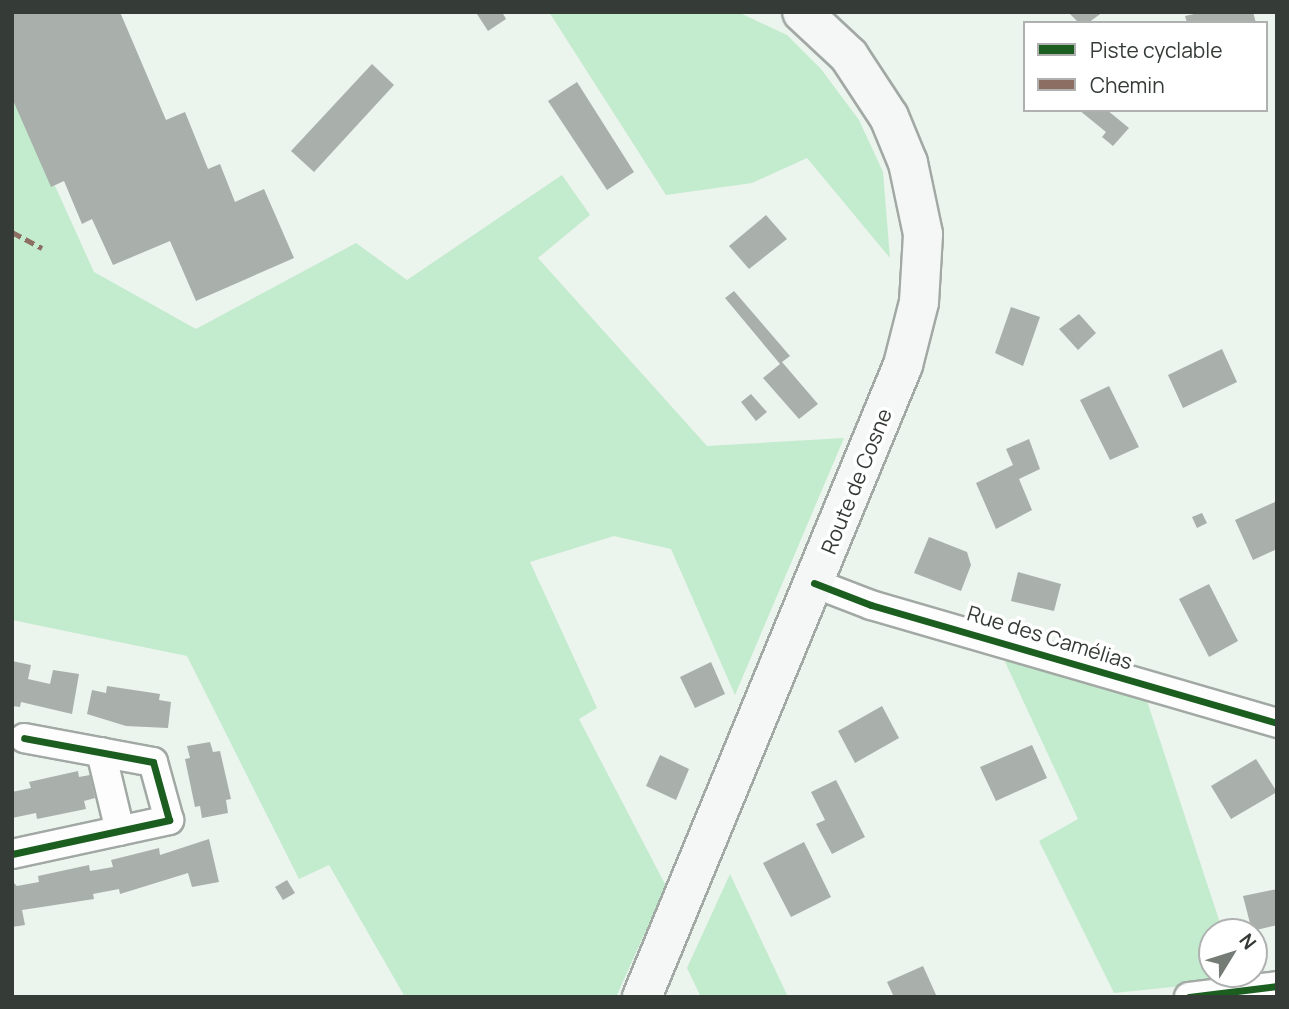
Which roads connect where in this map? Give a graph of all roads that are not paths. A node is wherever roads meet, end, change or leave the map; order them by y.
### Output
1 (802, 12) edge
2 (814, 583) junction
3 (1277, 723) edge
4 (24, 737) dead end
5 (100, 752) junction
6 (120, 831) junction
7 (12, 854) edge
8 (1277, 986) edge
9 (642, 997) edge
10 (1189, 997) edge

1 - 2 main road, Route de Cosne
2 - 3 street, Rue des Camélias
2 - 9 main road, Route de Cosne
4 - 5 street
5 - 6 street
5 - 6 street
6 - 7 street
8 - 10 street

